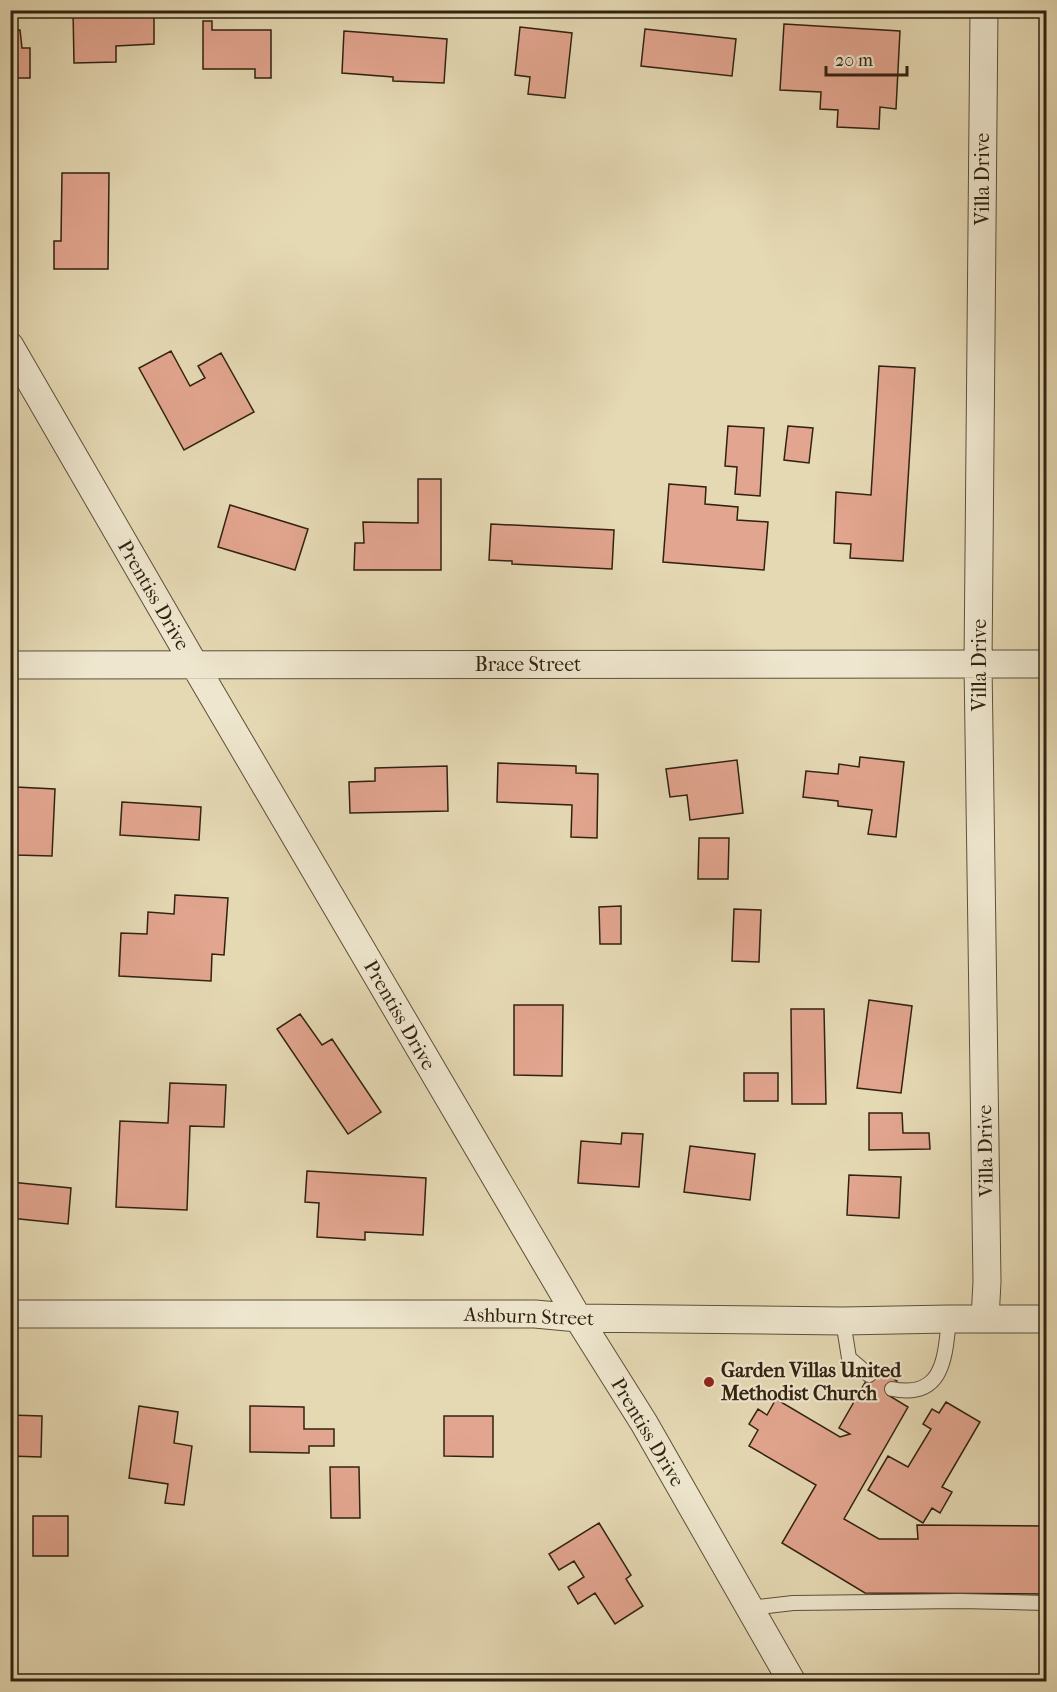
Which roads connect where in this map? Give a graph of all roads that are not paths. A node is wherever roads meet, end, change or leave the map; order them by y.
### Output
1 (984, 10) edge
2 (10, 346) edge
3 (194, 664) junction
4 (978, 664) junction
5 (1047, 664) edge
6 (10, 666) edge
7 (10, 1314) edge
8 (578, 1318) junction
9 (949, 1319) junction
10 (985, 1319) junction
11 (1047, 1319) edge
12 (843, 1321) junction
13 (869, 1375) dead end
14 (892, 1389) dead end
15 (1047, 1603) edge
16 (750, 1608) junction
17 (792, 1682) edge

1 - 4 street, Villa Drive
2 - 3 street, Prentiss Drive
3 - 4 street, Brace Street
3 - 6 street, Brace Street
3 - 8 street, Prentiss Drive
4 - 5 street, Brace Street
4 - 10 street, Villa Drive
7 - 8 street, Ashburn Street
8 - 12 street, Ashburn Street
8 - 16 street, Prentiss Drive
9 - 10 street, Ashburn Street
9 - 12 street, Ashburn Street
9 - 14 lane
10 - 11 street, Ashburn Street
12 - 13 lane
15 - 16 lane
16 - 17 street, Prentiss Drive

